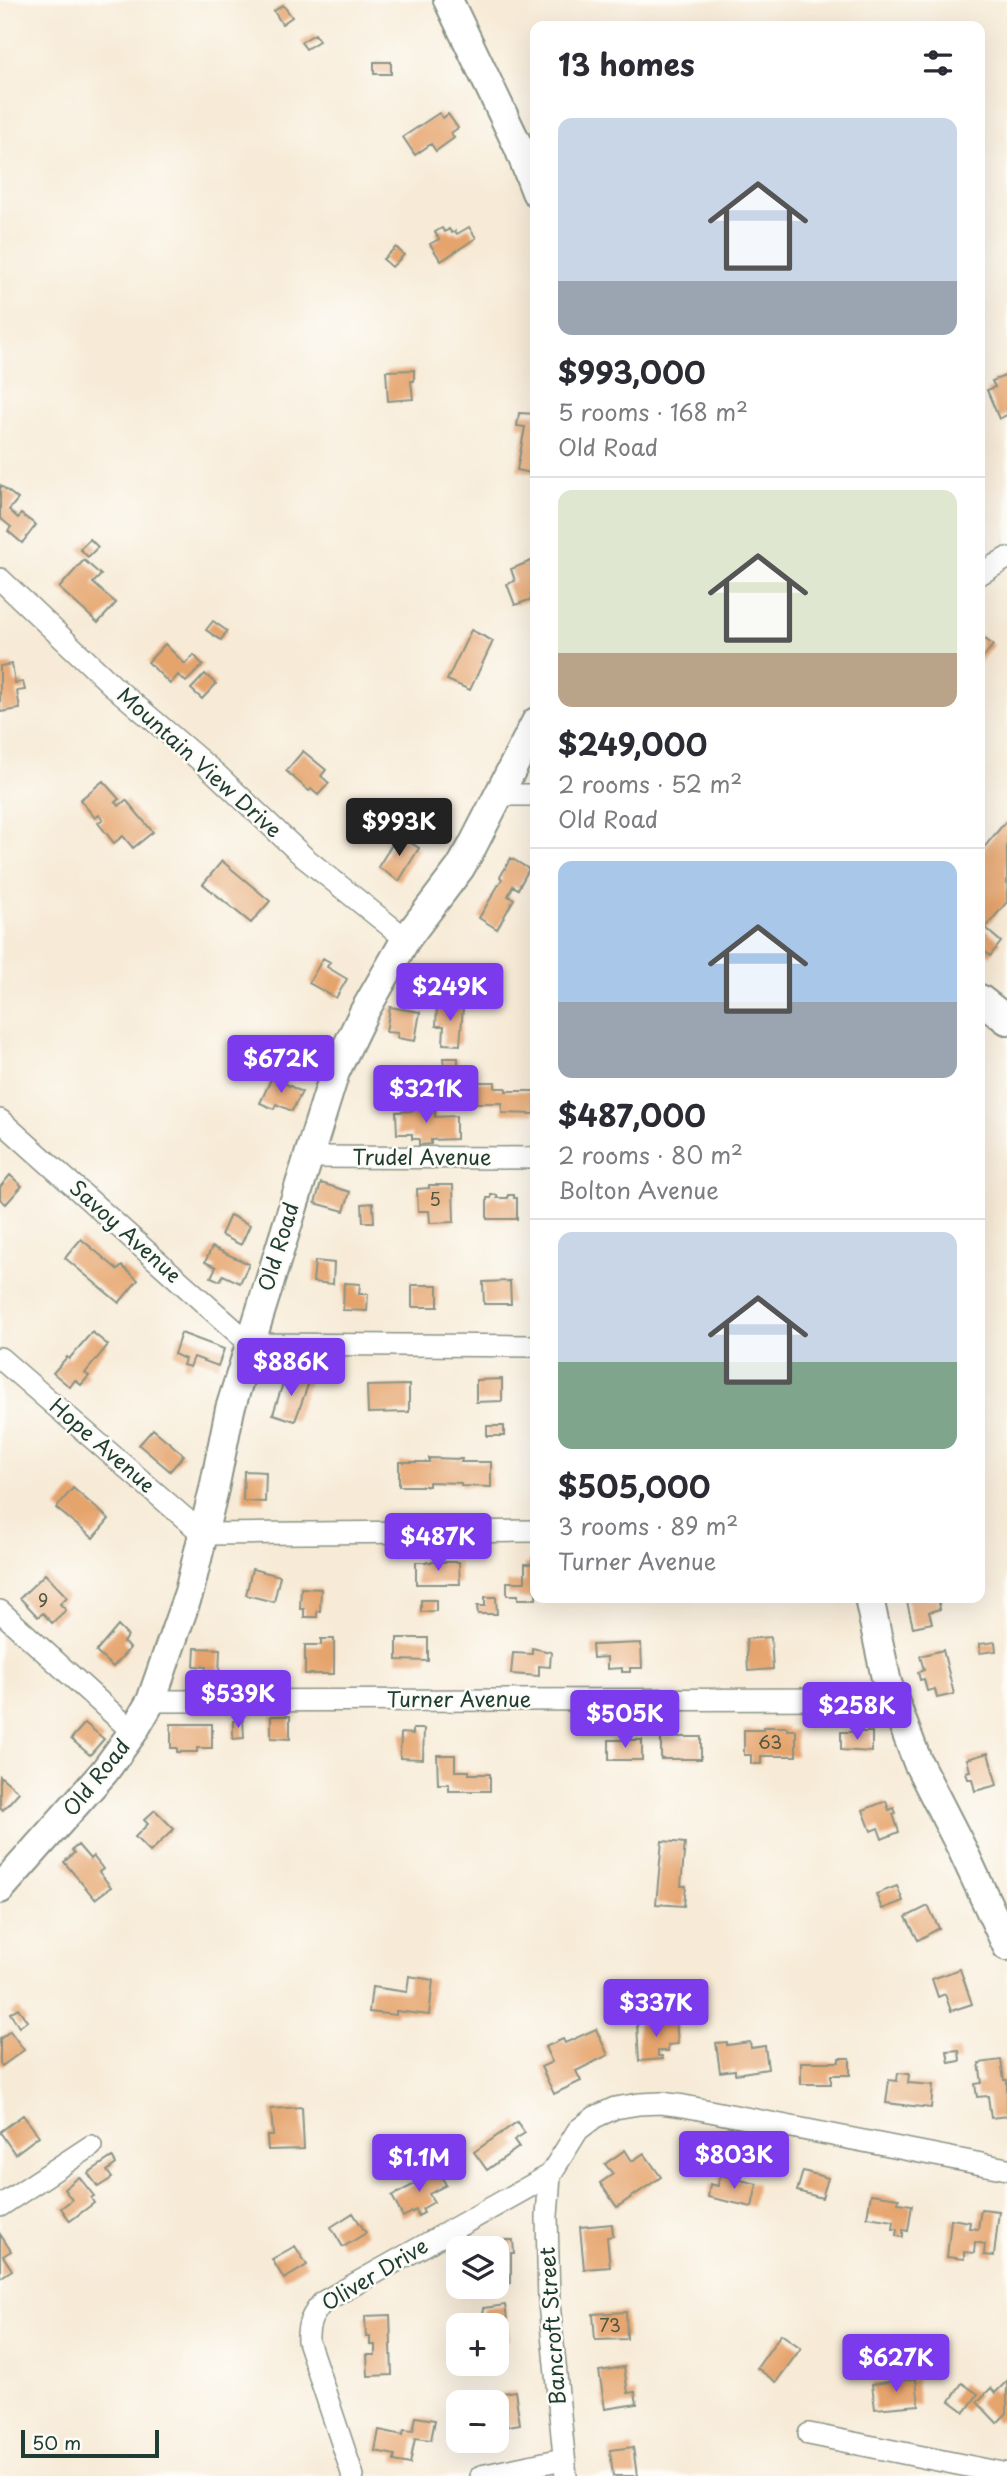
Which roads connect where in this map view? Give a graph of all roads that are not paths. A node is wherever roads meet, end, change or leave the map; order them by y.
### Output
1 (447, 0) edge
2 (530, 176) edge
3 (1007, 558) edge
4 (985, 571) edge
5 (0, 579) edge
6 (530, 734) edge
7 (498, 795) junction
8 (530, 795) edge
9 (406, 939) junction
10 (985, 1003) edge
11 (1007, 1020) edge
12 (0, 1119) edge
13 (308, 1157) junction
14 (530, 1158) edge
15 (250, 1344) junction
16 (530, 1346) edge
17 (0, 1358) edge
18 (530, 1531) edge
19 (203, 1534) junction
20 (870, 1603) edge
21 (0, 1611) edge
22 (893, 1699) junction
23 (151, 1701) junction
24 (133, 1732) junction
25 (5, 1874) edge
26 (1007, 1947) edge
27 (91, 2146) dead end
28 (1007, 2169) edge
29 (550, 2175) junction
30 (0, 2206) edge
31 (809, 2434) dead end
32 (564, 2467) edge
33 (1007, 2474) edge
34 (353, 2476) edge
35 (481, 2476) edge

1 - 2 street
3 - 4 street
5 - 9 street, Mountain View Drive
6 - 7 street, Old Road
7 - 8 street
7 - 9 street, Old Road
9 - 13 street, Old Road
10 - 11 street
12 - 15 street, Savoy Avenue
13 - 14 street, Trudel Avenue
13 - 15 street, Old Road
15 - 16 street
15 - 19 street, Old Road
17 - 19 street, Hope Avenue
18 - 19 street
19 - 23 street, Old Road
20 - 22 street
21 - 24 street
22 - 23 street, Turner Avenue
22 - 26 street
23 - 24 street, Old Road
24 - 25 street, Old Road
27 - 30 street
28 - 29 street
29 - 32 street, Bancroft Street
29 - 34 street, Oliver Drive
31 - 33 street
32 - 35 street

